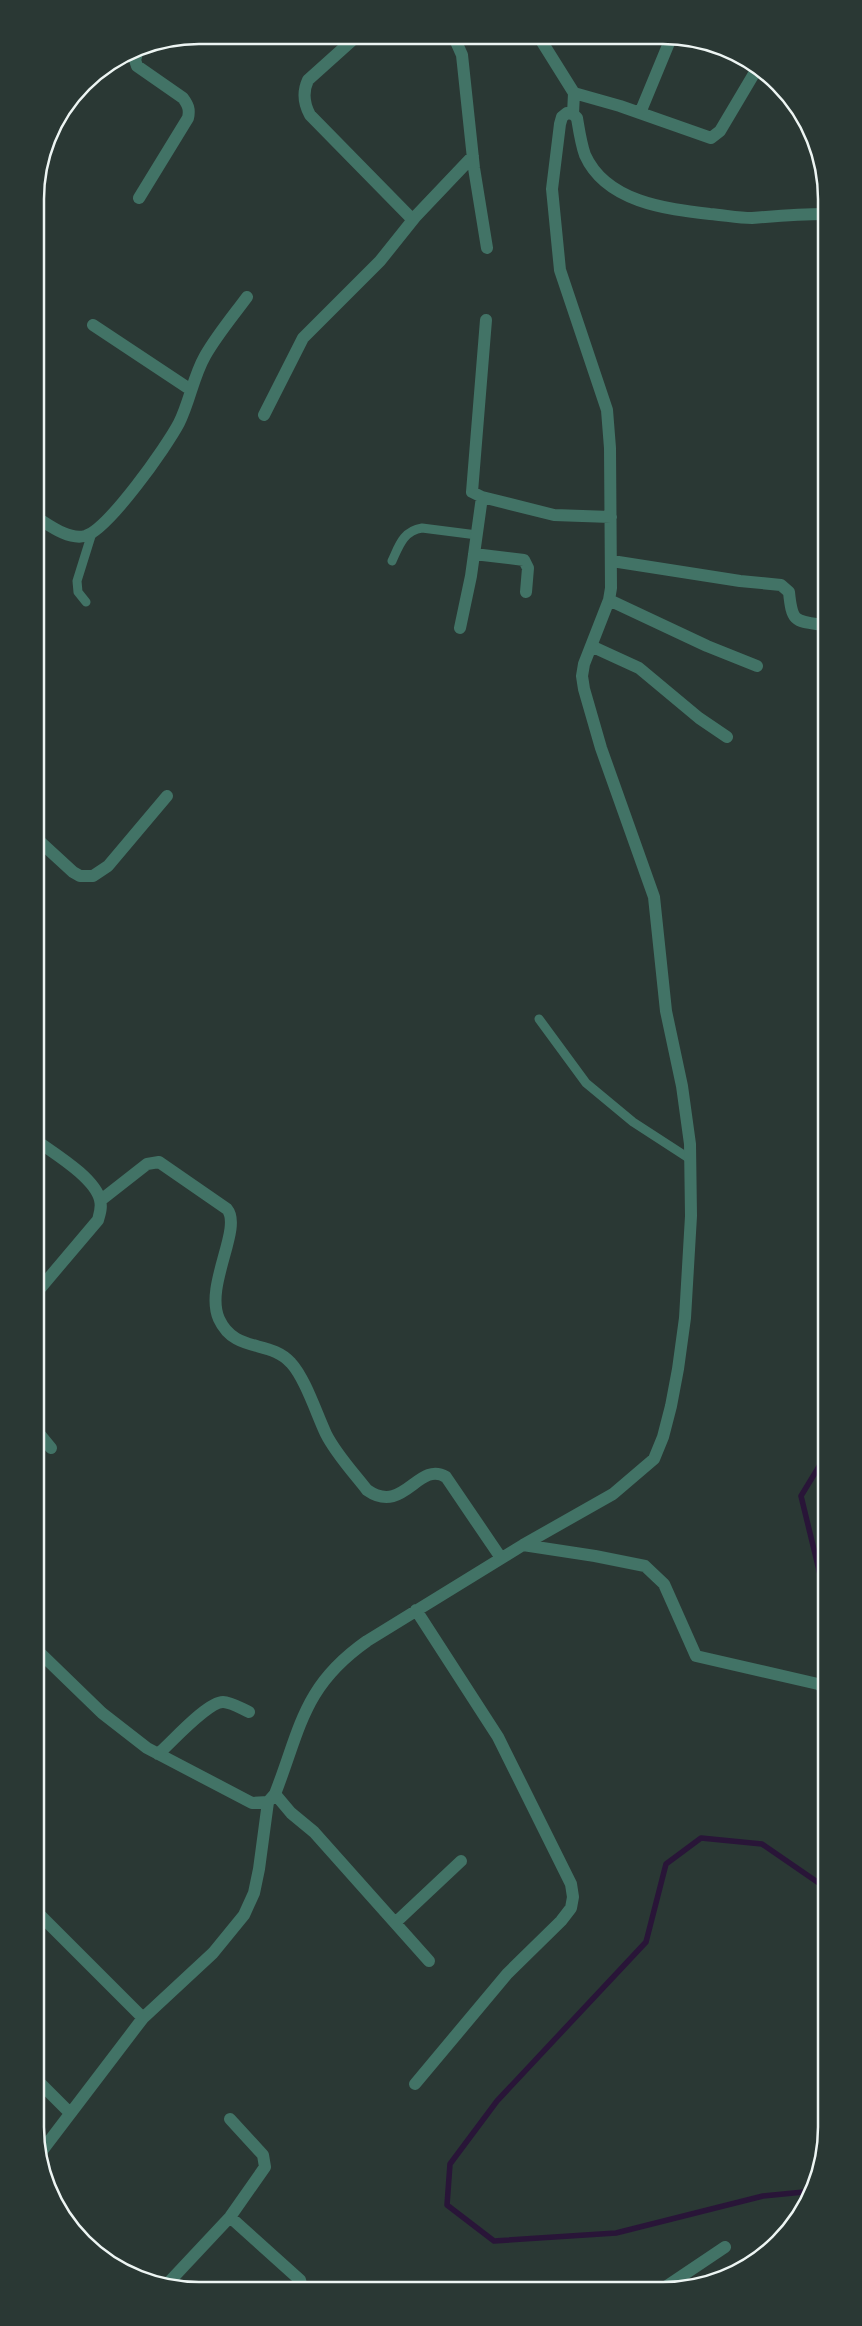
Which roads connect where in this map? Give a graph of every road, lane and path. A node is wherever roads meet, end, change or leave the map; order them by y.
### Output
1 (348, 44) edge
2 (457, 44) edge
3 (543, 44) edge
4 (669, 44) edge
5 (136, 57) edge
6 (754, 74) edge
7 (574, 93) junction
8 (640, 113) junction
9 (573, 114) junction
10 (473, 156) junction
11 (139, 198) dead end
12 (818, 214) edge
13 (412, 220) junction
14 (487, 248) dead end
15 (247, 297) dead end
16 (486, 320) dead end
17 (93, 325) dead end
18 (191, 390) junction
19 (264, 415) dead end
20 (482, 497) junction
21 (611, 517) junction
22 (44, 522) edge
23 (92, 533) junction
24 (477, 536) junction
25 (474, 554) junction
26 (612, 560) junction
27 (392, 562) dead end
28 (526, 592) dead end
29 (609, 600) junction
30 (86, 602) dead end
31 (818, 624) edge
32 (460, 628) dead end
33 (591, 646) junction
34 (757, 666) dead end
35 (727, 737) dead end
36 (167, 796) dead end
37 (44, 845) edge
38 (539, 1019) dead end
39 (44, 1146) edge
40 (690, 1159) junction
41 (101, 1200) junction
42 (44, 1284) edge
43 (44, 1439) edge
44 (51, 1448) dead end
45 (522, 1545) junction
46 (501, 1558) junction
47 (416, 1610) junction
48 (44, 1656) edge
49 (818, 1684) edge
50 (249, 1712) dead end
51 (158, 1754) junction
52 (271, 1798) junction
53 (461, 1861) dead end
54 (44, 1919) edge
55 (395, 1923) junction
56 (429, 1961) dead end
57 (143, 2018) junction
58 (415, 2084) dead end
59 (44, 2087) edge
60 (70, 2113) junction
61 (230, 2119) dead end
62 (45, 2147) edge
63 (230, 2217) junction
64 (725, 2247) dead end
65 (171, 2280) edge
66 (674, 2281) edge
67 (300, 2282) edge

1 - 13 street
2 - 10 street
3 - 7 street
4 - 8 street
5 - 11 street
6 - 8 street
7 - 8 street
7 - 9 street
9 - 12 street
9 - 21 street
10 - 13 street
10 - 14 street
13 - 19 street
15 - 18 street
16 - 20 street
17 - 18 street
18 - 23 street
20 - 21 street
20 - 24 street
21 - 26 street
22 - 23 street
23 - 30 lane
24 - 25 street
24 - 27 lane
25 - 28 street
25 - 32 street
26 - 29 street
26 - 31 street
29 - 33 street
29 - 34 street
33 - 35 street
33 - 40 street
36 - 37 street
38 - 40 lane
39 - 41 street
40 - 45 street
41 - 42 street
41 - 46 street
43 - 44 street
45 - 46 street
45 - 49 street
46 - 47 street
47 - 52 street
47 - 58 street
48 - 51 street
50 - 51 street
51 - 52 street
52 - 55 street
52 - 57 street
53 - 55 street
54 - 57 street
55 - 56 street
57 - 60 street
59 - 60 street
60 - 62 street
61 - 63 street
63 - 65 street
63 - 67 street
64 - 66 street

